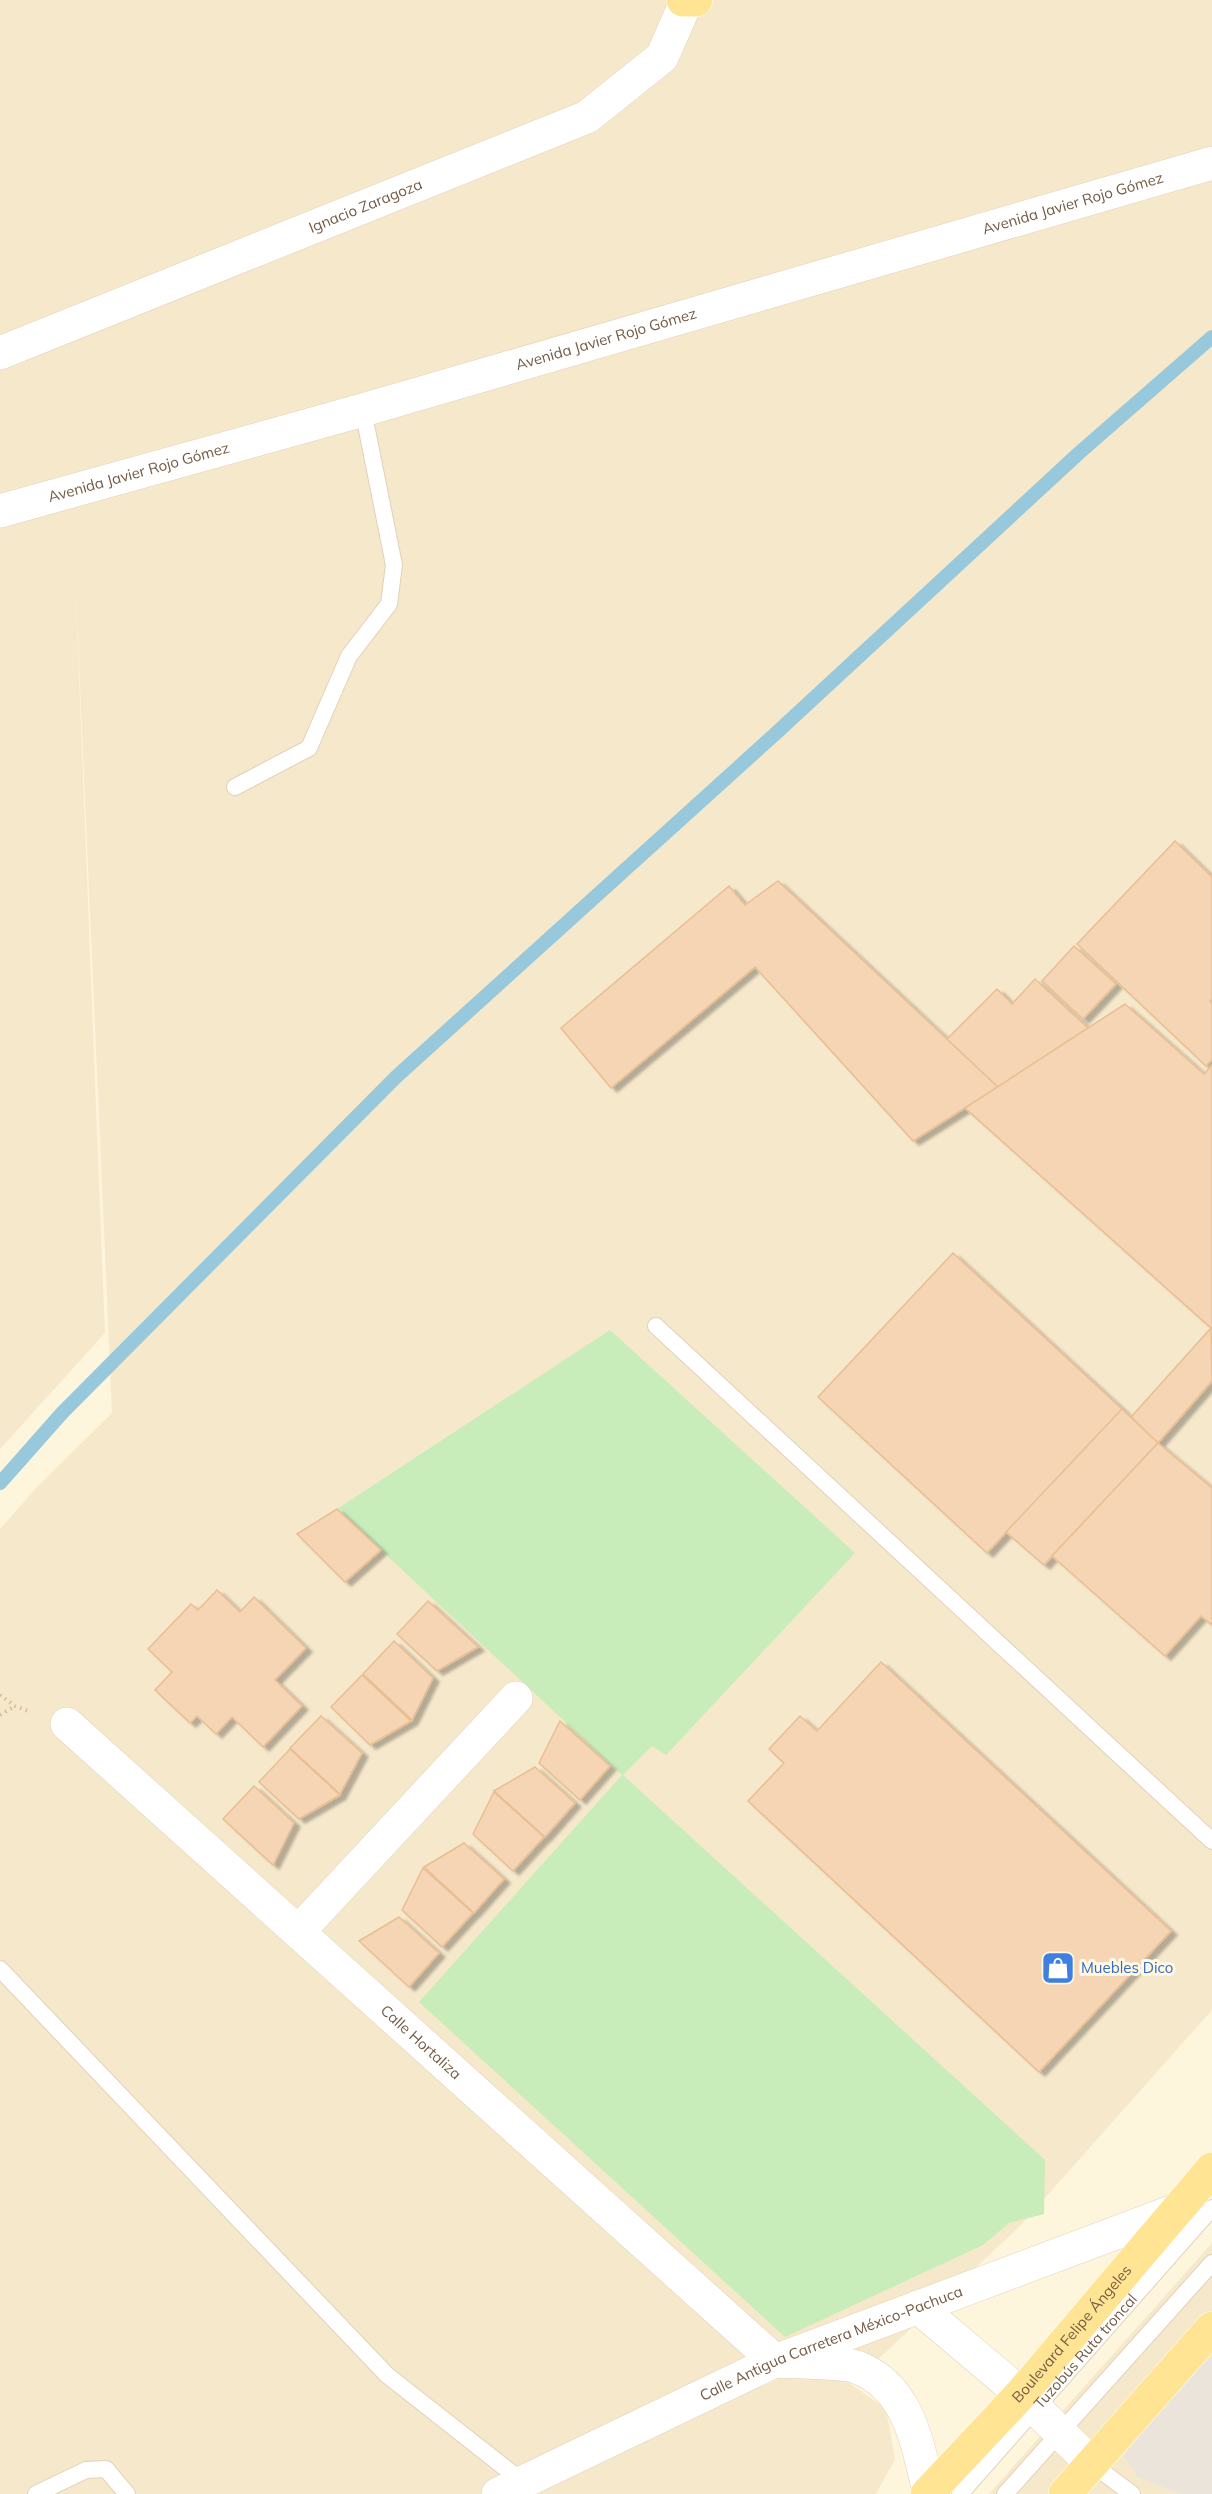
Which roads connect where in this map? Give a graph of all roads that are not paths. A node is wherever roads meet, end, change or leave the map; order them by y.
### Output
1 (686, 0) edge
2 (696, 0) edge
3 (1212, 163) edge
4 (0, 353) edge
5 (363, 410) junction
6 (0, 511) edge
7 (235, 787) dead end
8 (656, 1326) dead end
9 (516, 1698) dead end
10 (67, 1724) dead end
11 (1212, 1841) edge
12 (298, 1932) junction
13 (0, 1969) edge
14 (1212, 2169) edge
15 (1212, 2208) edge
16 (1174, 2211) junction
17 (1212, 2263) edge
18 (918, 2307) junction
19 (1212, 2328) edge
20 (775, 2361) junction
21 (1028, 2401) junction
22 (1060, 2432) junction
23 (1092, 2464) junction
24 (510, 2488) edge
25 (939, 2493) edge
26 (36, 2494) edge
27 (127, 2494) edge
28 (1005, 2494) edge
29 (1065, 2494) edge
30 (1132, 2494) edge

1 - 2 main road
1 - 4 street, Ignacio Zaragoza
3 - 5 street, Avenida Javier Rojo Gómez
5 - 6 street, Avenida Javier Rojo Gómez
5 - 7 lane
8 - 11 lane
9 - 12 street
10 - 12 street, Calle Hortaliza
12 - 20 street, Calle Hortaliza
13 - 24 lane
14 - 16 main road, Boulevard Felipe Ángeles
15 - 21 lane, Tuzobús Ruta troncal
16 - 18 street, Calle Antigua Carretera México-Pachuca
16 - 21 main road, Boulevard Felipe Ángeles
17 - 22 lane
18 - 20 street, Calle Antigua Carretera México-Pachuca
18 - 21 street
19 - 23 main road
20 - 24 street, Calle Antigua Carretera México-Pachuca
20 - 25 street
21 - 22 street
21 - 25 main road, Boulevard Felipe Ángeles
22 - 23 street
22 - 28 lane
23 - 29 main road
23 - 30 lane
26 - 27 lane

